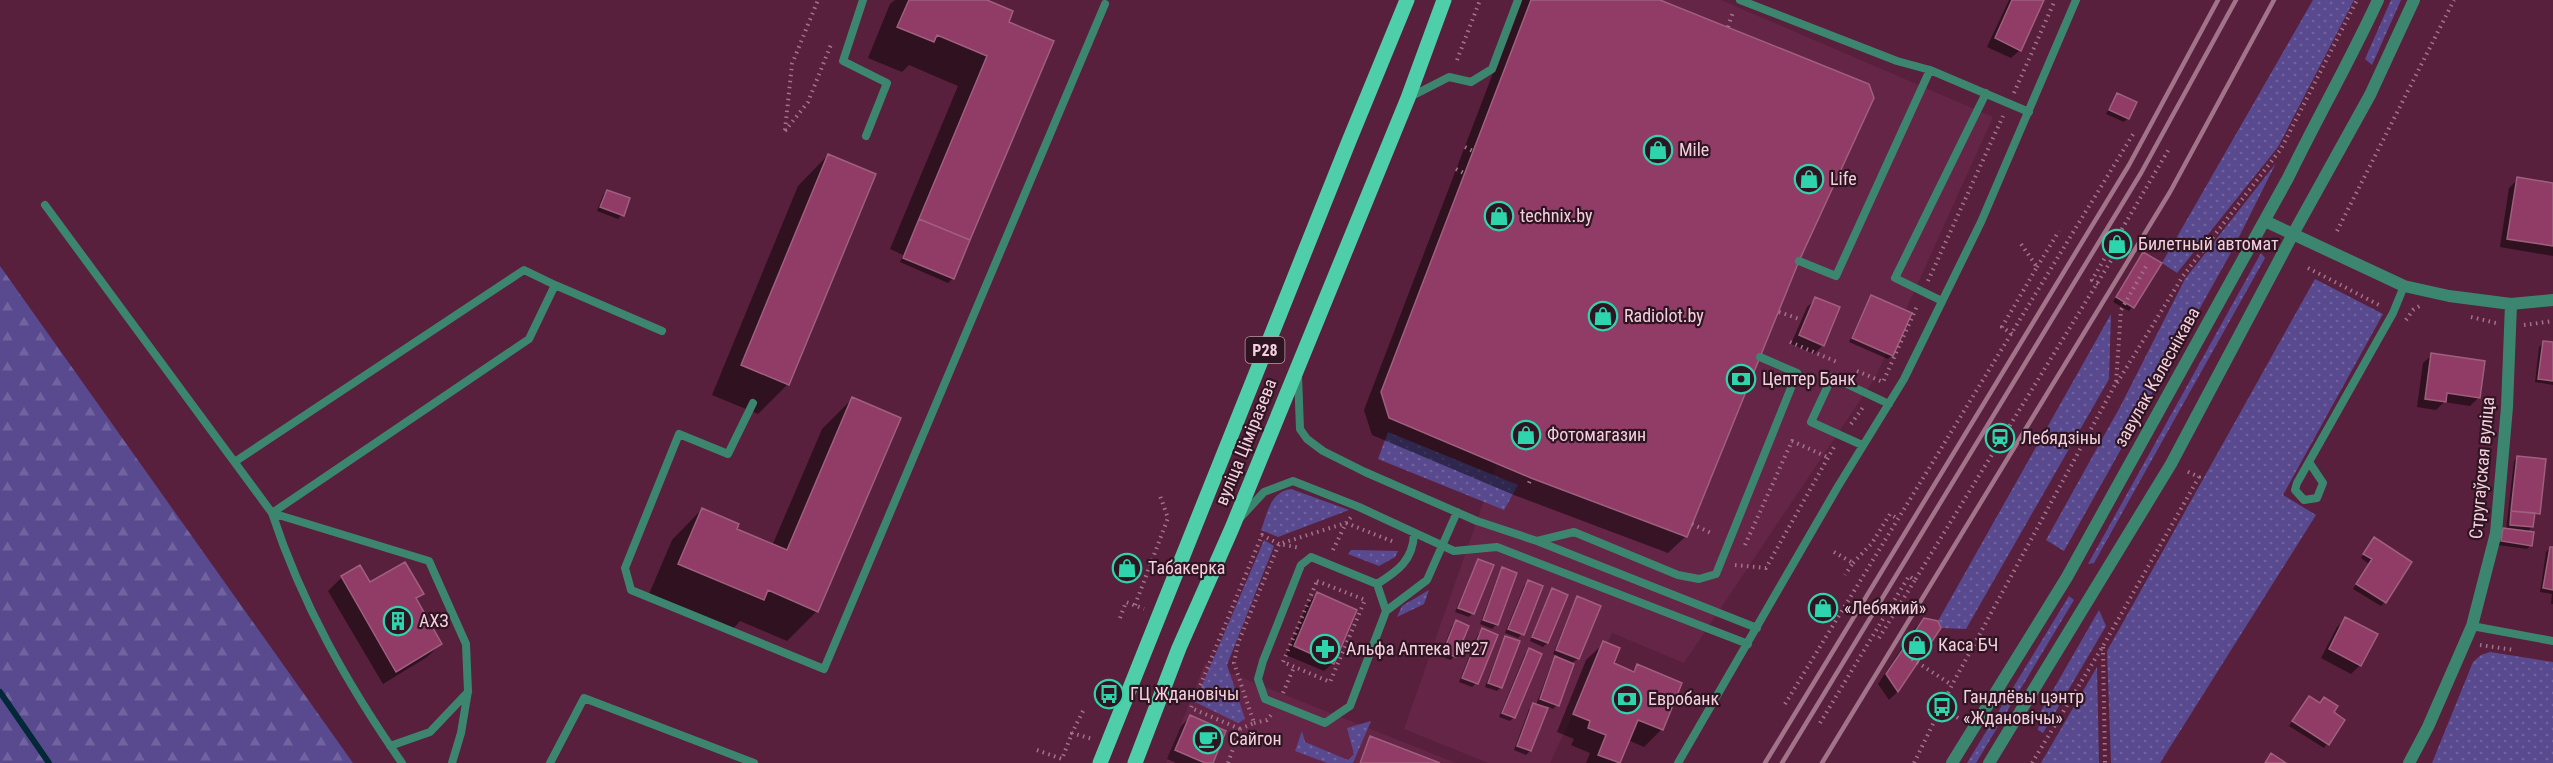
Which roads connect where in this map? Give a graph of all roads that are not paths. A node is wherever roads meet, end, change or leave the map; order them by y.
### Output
1 (863, 0) edge
2 (1096, 0) edge
3 (1407, 0) edge
4 (1444, 0) edge
5 (1518, 0) edge
6 (1740, 0) edge
7 (2076, 0) edge
8 (2378, 0) edge
9 (2414, 0) edge
10 (1106, 2) edge
11 (1930, 70) junction
12 (1986, 93) junction
13 (1408, 98) junction
14 (2029, 112) junction
15 (866, 136) dead end
16 (45, 205) dead end
17 (2265, 221) junction
18 (2293, 234) junction
19 (1799, 261) dead end
20 (555, 285) junction
21 (2404, 286) junction
22 (2553, 300) edge
23 (1942, 301) junction
24 (2511, 304) junction
25 (662, 332) dead end
26 (1761, 357) dead end
27 (1298, 366) junction
28 (753, 403) dead end
29 (1889, 404) junction
30 (1862, 446) junction
31 (236, 461) junction
32 (2309, 462) dead end
33 (1457, 512) junction
34 (272, 513) junction
35 (1232, 528) junction
36 (1414, 534) junction
37 (1537, 541) junction
38 (1441, 546) junction
39 (1377, 584) junction
40 (1386, 611) junction
41 (2472, 626) junction
42 (1757, 628) junction
43 (2553, 640) edge
44 (1748, 644) junction
45 (468, 692) junction
46 (390, 746) junction
47 (402, 763) edge
48 (452, 763) edge
49 (550, 763) edge
50 (754, 763) edge
51 (1100, 763) edge
52 (1135, 763) edge
53 (1678, 763) edge
54 (1952, 763) edge
55 (1989, 763) edge
56 (2409, 763) edge

1 - 15 lane
2 - 10 lane
3 - 51 main road, вуліца Ціміразева / Р28
4 - 13 main road, вуліца Ціміразева / Р28
5 - 13 lane
6 - 11 lane
7 - 14 lane
8 - 17 street, завулак Калеснікава
9 - 18 street
10 - 28 lane
11 - 12 lane
11 - 19 lane
12 - 14 lane
12 - 23 lane
13 - 27 main road, вуліца Ціміразева / Р28
14 - 23 lane
16 - 31 lane
17 - 18 street
17 - 54 street, завулак Калеснікава
18 - 21 street
18 - 55 street
20 - 25 lane
20 - 31 lane
20 - 34 lane
21 - 24 street
21 - 32 lane
22 - 24 street
23 - 29 lane
24 - 41 street, Стругаўская вуліца
26 - 37 lane
27 - 33 lane
27 - 35 main road, вуліца Ціміразева / Р28
29 - 30 lane
29 - 30 lane
30 - 42 lane
31 - 34 lane
33 - 37 lane
33 - 38 lane
34 - 45 lane
34 - 46 lane
35 - 36 lane
35 - 52 main road, вуліца Ціміразева / Р28
36 - 38 lane
36 - 39 lane
37 - 42 lane
38 - 40 lane
38 - 44 lane
39 - 40 lane
39 - 40 lane
41 - 43 lane
41 - 56 street, Стругаўская вуліца
42 - 44 lane
44 - 53 lane
45 - 46 lane
45 - 48 lane
46 - 47 lane
49 - 50 lane

